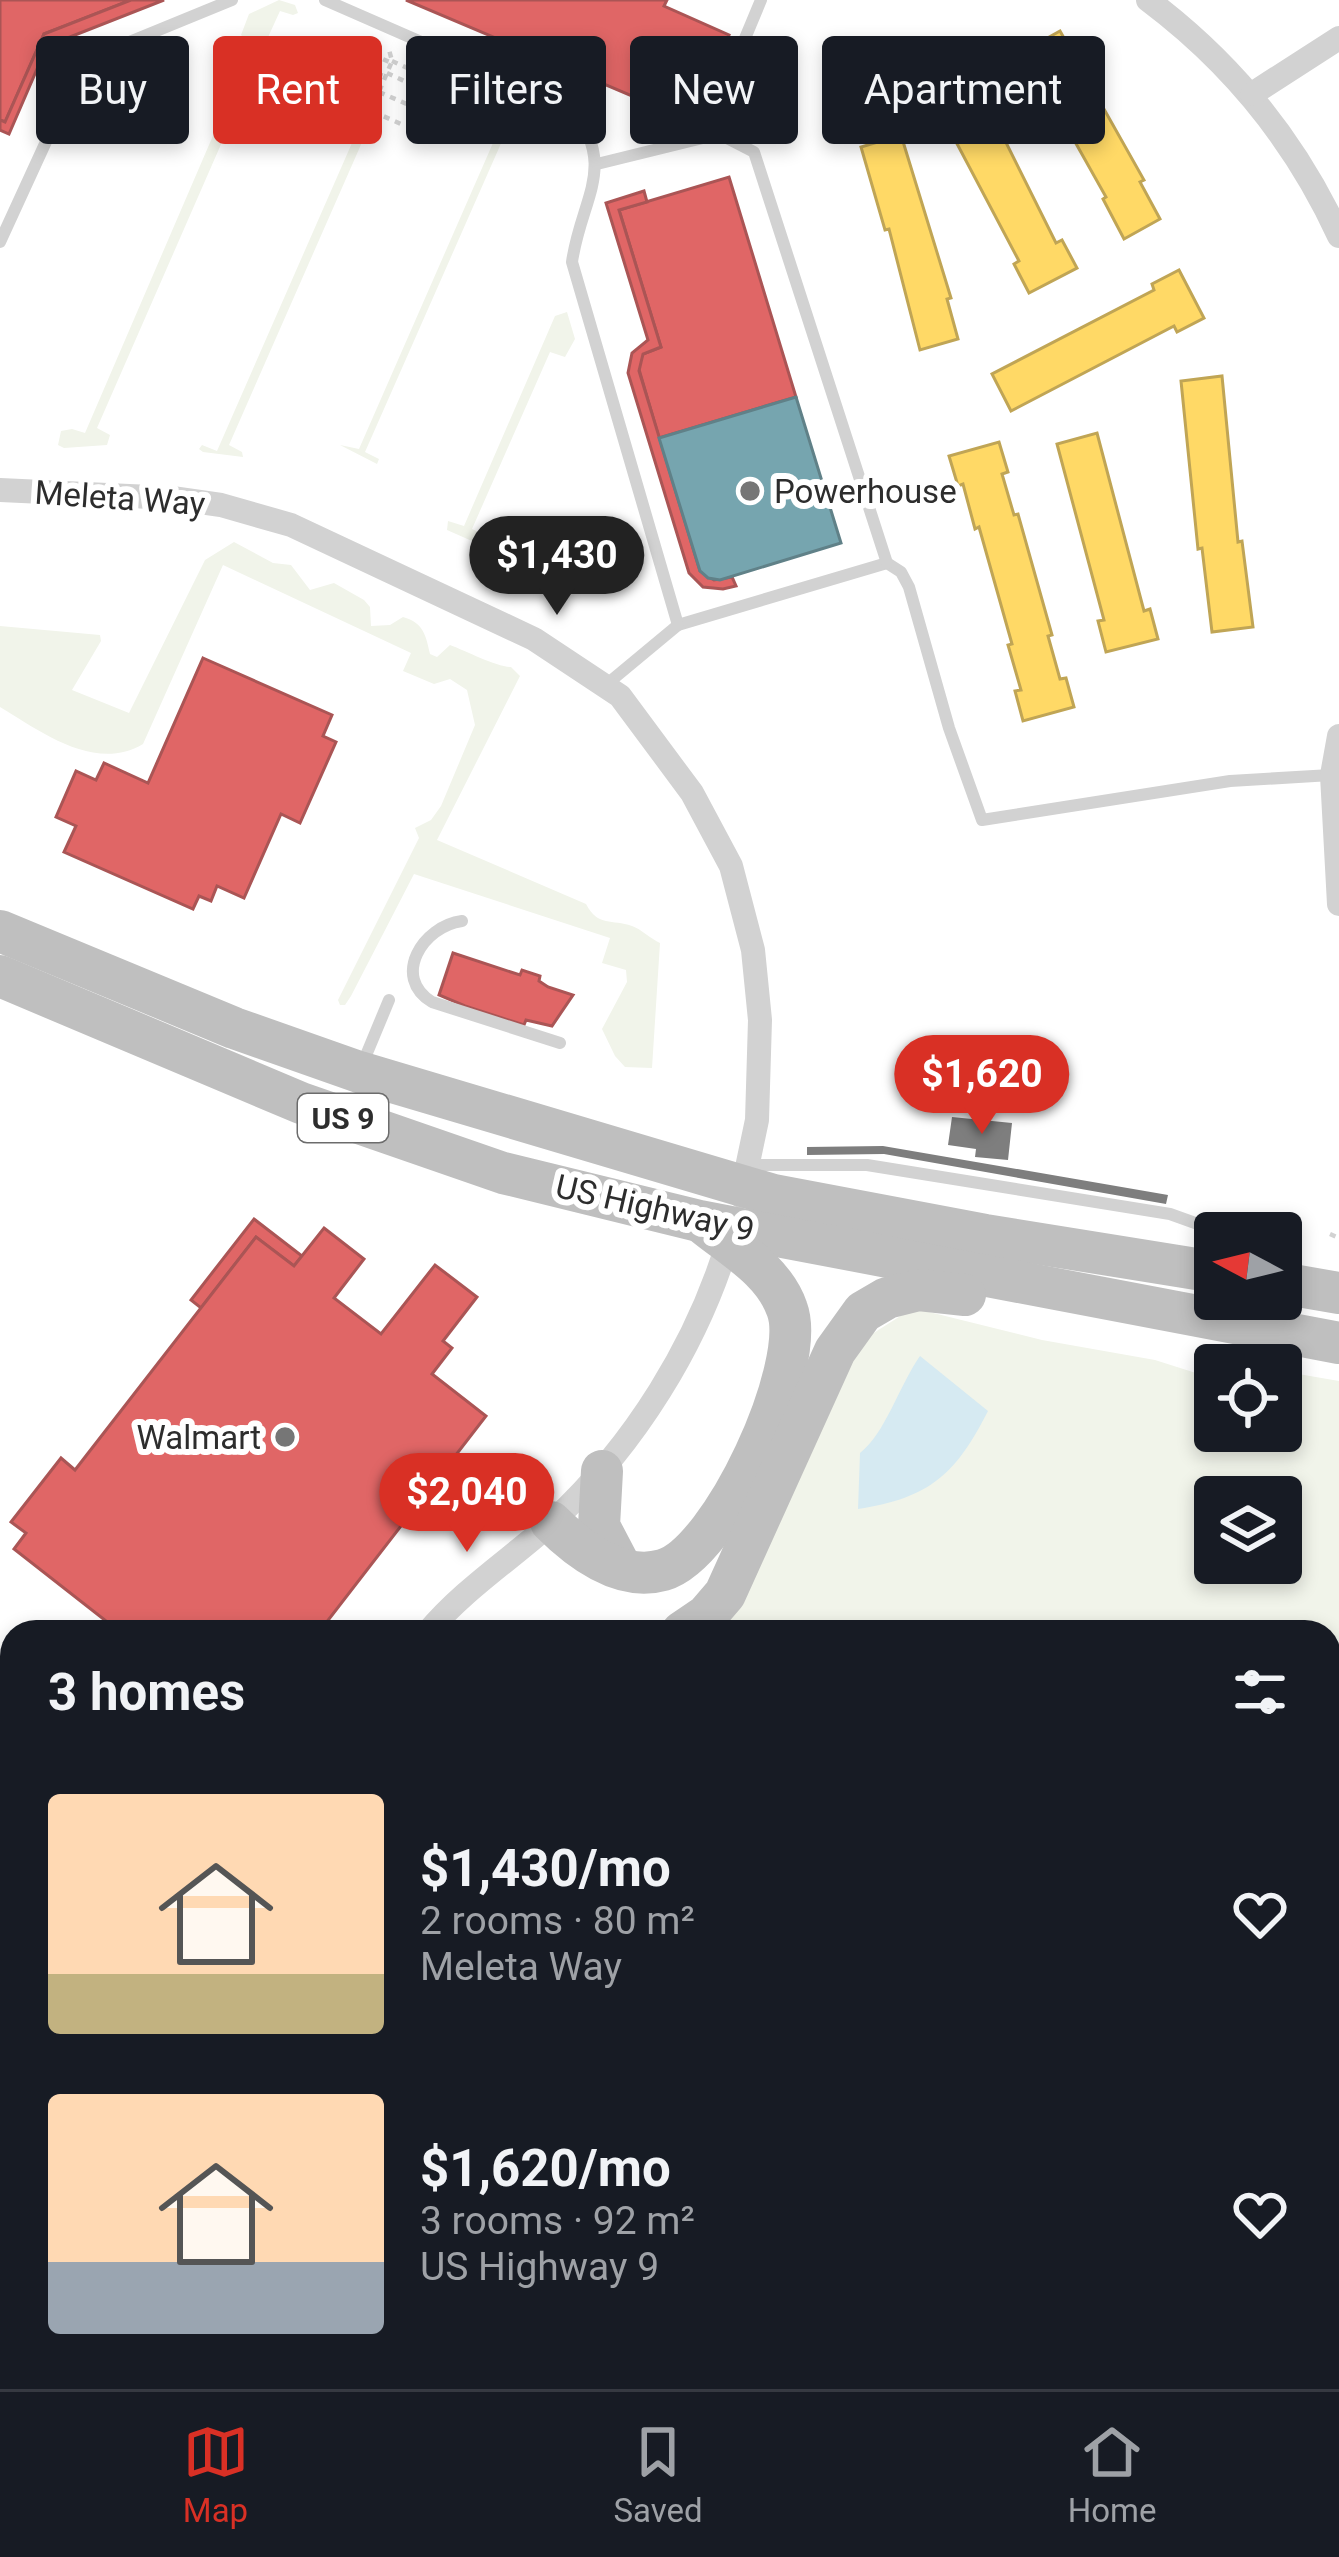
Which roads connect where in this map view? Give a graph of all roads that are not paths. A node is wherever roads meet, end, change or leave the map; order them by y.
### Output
1 (232, 0) edge
2 (325, 0) edge
3 (760, 0) edge
4 (1148, 0) edge
5 (745, 36) edge
6 (1339, 38) edge
7 (1252, 94) junction
8 (678, 144) edge
9 (738, 144) edge
10 (597, 164) junction
11 (1339, 236) edge
12 (0, 242) edge
13 (0, 490) edge
14 (887, 563) junction
15 (678, 625) junction
16 (607, 684) junction
17 (1339, 736) edge
18 (1333, 775) junction
19 (1339, 904) edge
20 (462, 921) dead end
21 (0, 931) edge
22 (0, 976) edge
23 (0, 987) edge
24 (389, 1000) dead end
25 (115, 1026) junction
26 (560, 1043) dead end
27 (359, 1072) junction
28 (636, 1156) junction
29 (699, 1221) junction
30 (1194, 1223) edge
31 (1194, 1268) edge
32 (1230, 1324) junction
33 (1339, 1342) edge
34 (602, 1471) junction
35 (551, 1522) junction
36 (621, 1568) junction
37 (441, 1620) edge
38 (700, 1620) edge

1 - 12 lane
2 - 10 lane
3 - 5 lane
4 - 7 street
6 - 7 street
7 - 11 street
8 - 10 lane
9 - 14 lane
10 - 15 lane
13 - 16 street, Meleta Way
14 - 15 lane
14 - 18 lane
15 - 16 lane
16 - 34 street, Meleta Way
17 - 18 street
18 - 19 street
20 - 26 lane
21 - 27 highway, US Highway 9 / US 9
22 - 25 highway, US Highway 9 / US 9
23 - 25 highway
24 - 27 lane
25 - 29 highway, US Highway 9 / US 9
27 - 28 highway, US Highway 9 / US 9
28 - 30 lane
28 - 31 highway, US Highway 9 / US 9
29 - 32 highway, US Highway 9 / US 9
29 - 36 highway
32 - 33 highway, US Highway 9 / US 9
32 - 38 highway
34 - 35 street, Meleta Way
34 - 36 highway
35 - 36 highway
35 - 37 street, Meleta Way

